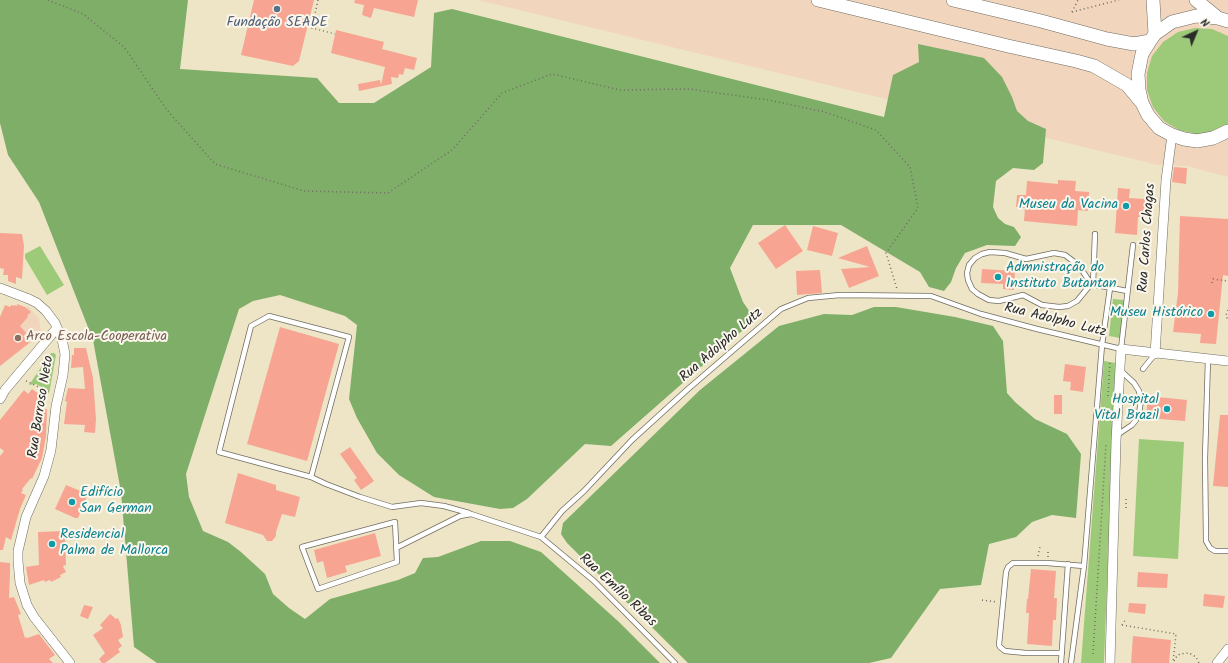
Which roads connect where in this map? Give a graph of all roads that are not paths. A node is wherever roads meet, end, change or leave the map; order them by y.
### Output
1 (818, 0) edge
2 (953, 0) edge
3 (1153, 0) edge
4 (1196, 0) edge
5 (1223, 20) edge
6 (1153, 38) junction
7 (1142, 103) junction
8 (1228, 131) edge
9 (1172, 135) junction
10 (1095, 234) dead end
11 (1133, 245) dead end
12 (1092, 284) junction
13 (0, 288) edge
14 (1110, 288) junction
15 (1127, 291) junction
16 (57, 328) junction
17 (1102, 345) junction
18 (1121, 349) junction
19 (1155, 354) junction
20 (1208, 359) junction
21 (1228, 361) edge
22 (1142, 369) dead end
23 (1120, 370) junction
24 (3, 390) edge
25 (0, 399) edge
26 (1117, 435) junction
27 (311, 477) junction
28 (471, 514) junction
29 (541, 537) junction
30 (396, 548) junction
31 (1228, 551) edge
32 (1068, 564) junction
33 (1084, 566) junction
34 (1228, 649) edge
35 (1062, 653) junction
36 (1222, 660) edge
37 (70, 663) edge
38 (675, 663) edge
39 (1061, 663) edge
40 (1071, 663) edge
41 (1110, 663) edge

1 - 7 main road
2 - 6 main road
3 - 6 main road
4 - 5 main road
5 - 6 main road
6 - 7 main road
7 - 9 main road
8 - 9 main road
9 - 19 street, Rua Carlos Chagas
10 - 12 lane
11 - 15 lane
12 - 12 lane
12 - 14 lane
13 - 16 street, Rua Barroso Neto
14 - 15 lane
14 - 17 lane
15 - 18 lane
16 - 24 street
16 - 37 street, Rua Barroso Neto
17 - 18 lane, Rua Adolpho Lutz
17 - 29 lane, Rua Adolpho Lutz
17 - 33 lane
18 - 19 street
18 - 23 street
19 - 20 street
19 - 22 lane
20 - 21 street
20 - 31 lane
23 - 26 street
23 - 26 lane
24 - 25 street
26 - 41 street
27 - 27 lane
27 - 28 lane
28 - 29 lane
28 - 30 lane
29 - 38 lane, Rua Emílio Ribas
30 - 30 lane
32 - 33 lane
32 - 35 lane
32 - 35 lane
33 - 40 lane
34 - 36 street
35 - 39 lane

